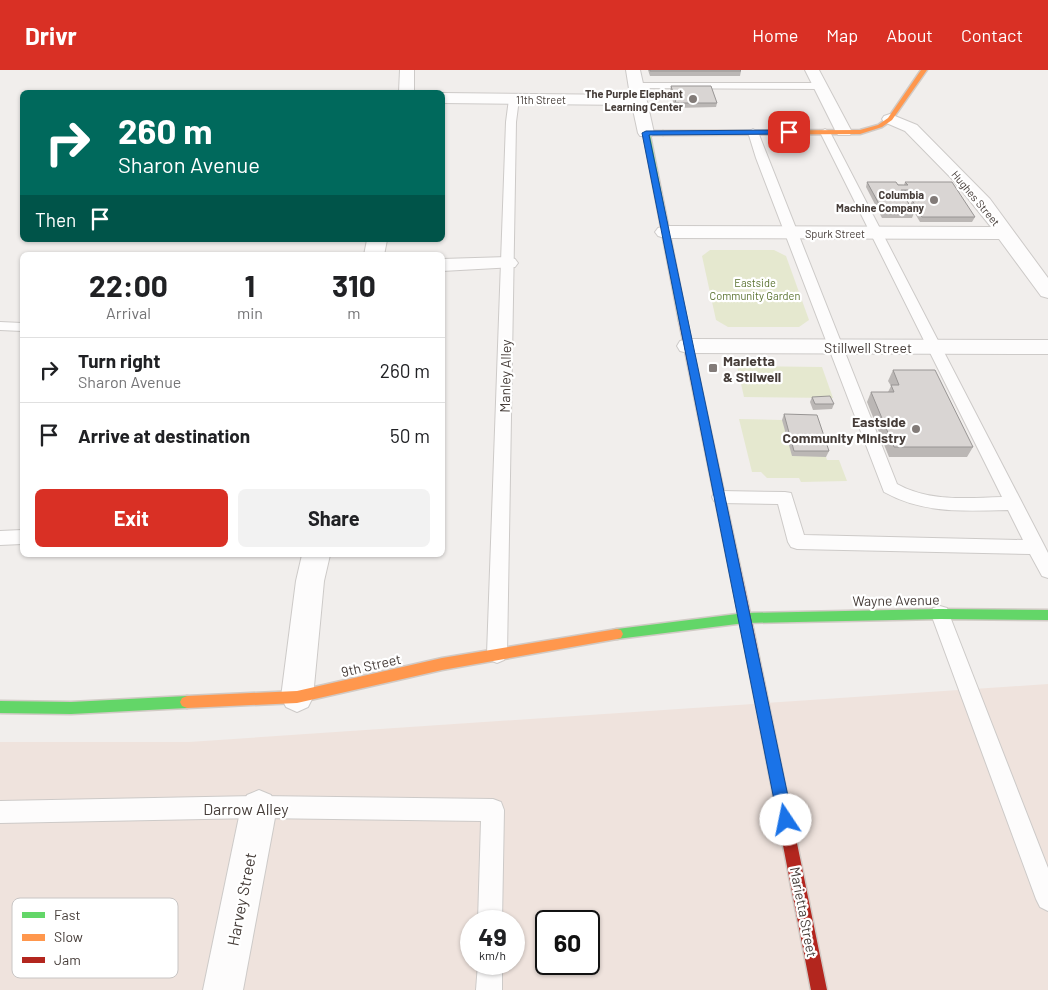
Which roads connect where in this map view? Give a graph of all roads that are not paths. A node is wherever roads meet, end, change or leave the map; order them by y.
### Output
1 (407, 70) edge
2 (633, 70) edge
3 (812, 70) edge
4 (924, 70) edge
5 (821, 86) junction
6 (407, 90) edge
7 (637, 93) junction
8 (445, 98) edge
9 (514, 98) junction
10 (890, 119) junction
11 (753, 132) junction
12 (825, 132) junction
13 (844, 132) junction
14 (646, 133) junction
15 (665, 232) junction
16 (793, 233) junction
17 (876, 233) junction
18 (1005, 233) junction
19 (508, 264) junction
20 (445, 265) edge
21 (1048, 292) edge
22 (0, 326) edge
23 (20, 327) edge
24 (688, 346) junction
25 (1048, 346) edge
26 (835, 347) junction
27 (934, 347) junction
28 (720, 498) junction
29 (1013, 503) junction
30 (20, 537) edge
31 (0, 538) edge
32 (1036, 547) junction
33 (316, 557) edge
34 (1048, 571) edge
35 (940, 614) junction
36 (1048, 615) edge
37 (745, 618) junction
38 (498, 654) junction
39 (297, 697) junction
40 (0, 707) edge
41 (259, 807) junction
42 (0, 812) edge
43 (1048, 899) edge
44 (490, 910) edge
45 (490, 975) edge
46 (223, 990) edge
47 (489, 990) edge
48 (820, 990) edge

1 - 6 street
2 - 7 street, Marietta Street
3 - 5 street
4 - 10 main road
5 - 7 lane
5 - 13 street
7 - 9 street, 11th Street
7 - 14 street, Marietta Street
8 - 9 street, 11th Street
9 - 19 lane, Manley Alley
10 - 13 main road
10 - 18 street, Hughes Street
11 - 12 main road
11 - 14 main road
11 - 16 lane
12 - 13 main road
12 - 17 lane
14 - 15 main road, Marietta Street
15 - 16 street, Spurk Street
15 - 24 main road, Marietta Street
16 - 17 street, Spurk Street
16 - 26 lane
17 - 18 street, Spurk Street
17 - 27 lane
18 - 21 street, Hughes Street
19 - 20 street
19 - 38 lane, Manley Alley
22 - 23 lane
24 - 26 street, Stillwell Street
24 - 28 main road, Marietta Street
25 - 27 street, Stillwell Street
26 - 27 street, Stillwell Street
26 - 29 lane
27 - 29 lane
28 - 32 lane
28 - 37 main road, Marietta Street
29 - 32 lane
30 - 31 lane
32 - 34 lane
33 - 39 street
35 - 36 main road, Wayne Avenue
35 - 37 main road, Wayne Avenue
35 - 43 lane
37 - 38 main road, 9th Street
37 - 48 main road, Marietta Street
38 - 39 main road, 9th Street
39 - 40 main road, 9th Street
41 - 42 lane, Darrow Alley
41 - 44 lane, Darrow Alley
41 - 46 street, Harvey Street
45 - 47 lane

